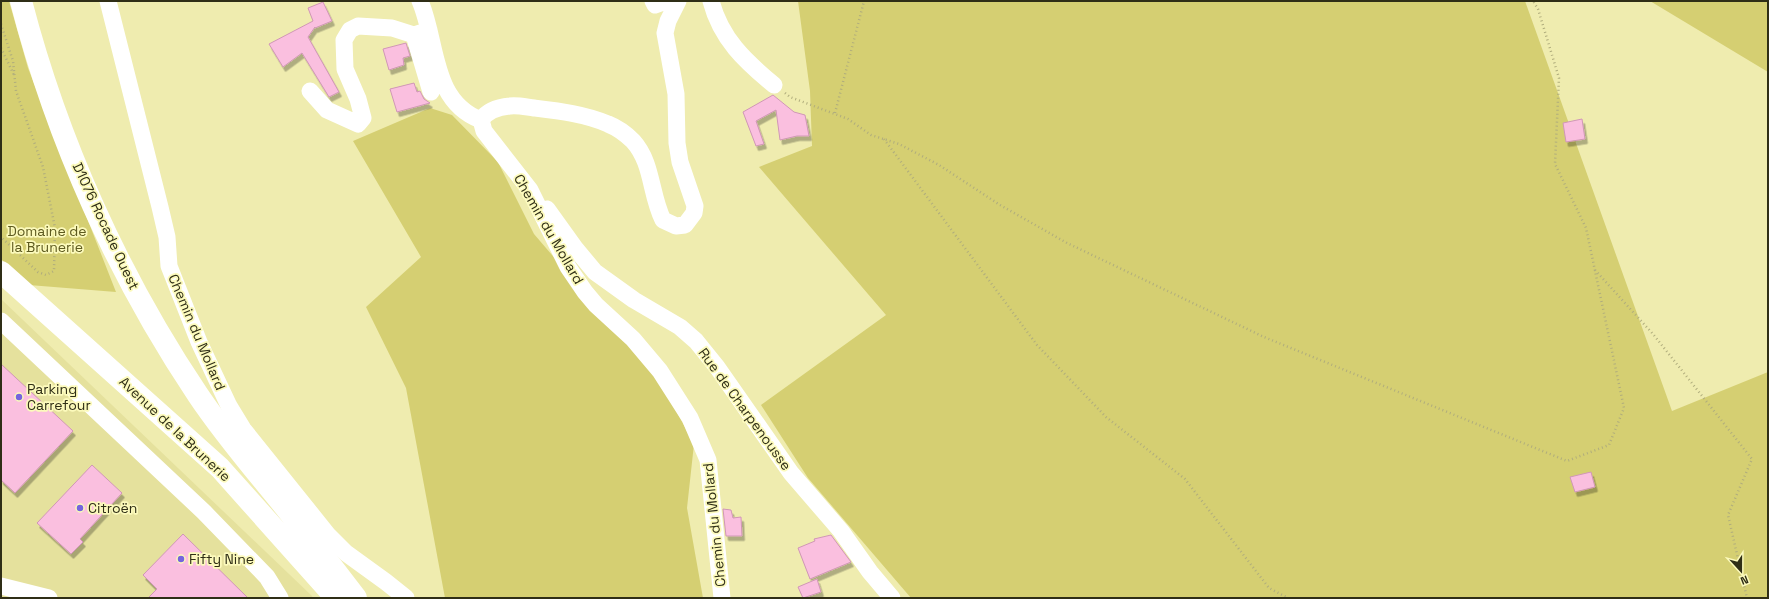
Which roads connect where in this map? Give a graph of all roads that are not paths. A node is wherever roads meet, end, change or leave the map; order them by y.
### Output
1 (21, 1) edge
2 (108, 1) edge
3 (420, 1) edge
4 (653, 1) edge
5 (666, 1) edge
6 (678, 1) edge
7 (711, 1) edge
8 (422, 33) junction
9 (774, 85) road end
10 (310, 91) dead end
11 (432, 92) dead end
12 (481, 120) junction
13 (530, 190) junction
14 (1, 272) edge
15 (1, 321) edge
16 (227, 434) junction
17 (1, 586) edge
18 (49, 598) edge
19 (280, 598) edge
20 (336, 598) edge
21 (339, 598) edge
22 (356, 598) edge
23 (406, 598) edge
24 (722, 598) edge
25 (892, 598) edge

1 - 16 main road, D1076 Rocade Ouest
2 - 23 street, Chemin du Mollard
3 - 8 street
4 - 5 street
6 - 12 street
7 - 9 street
8 - 10 street
8 - 11 street
8 - 12 street
12 - 13 street, Chemin du Mollard
13 - 24 street, Chemin du Mollard
13 - 25 street, Rue de Charpenousse
14 - 20 main road, Avenue de la Brunerie
15 - 19 street
16 - 21 main road
16 - 22 main road
17 - 18 street

